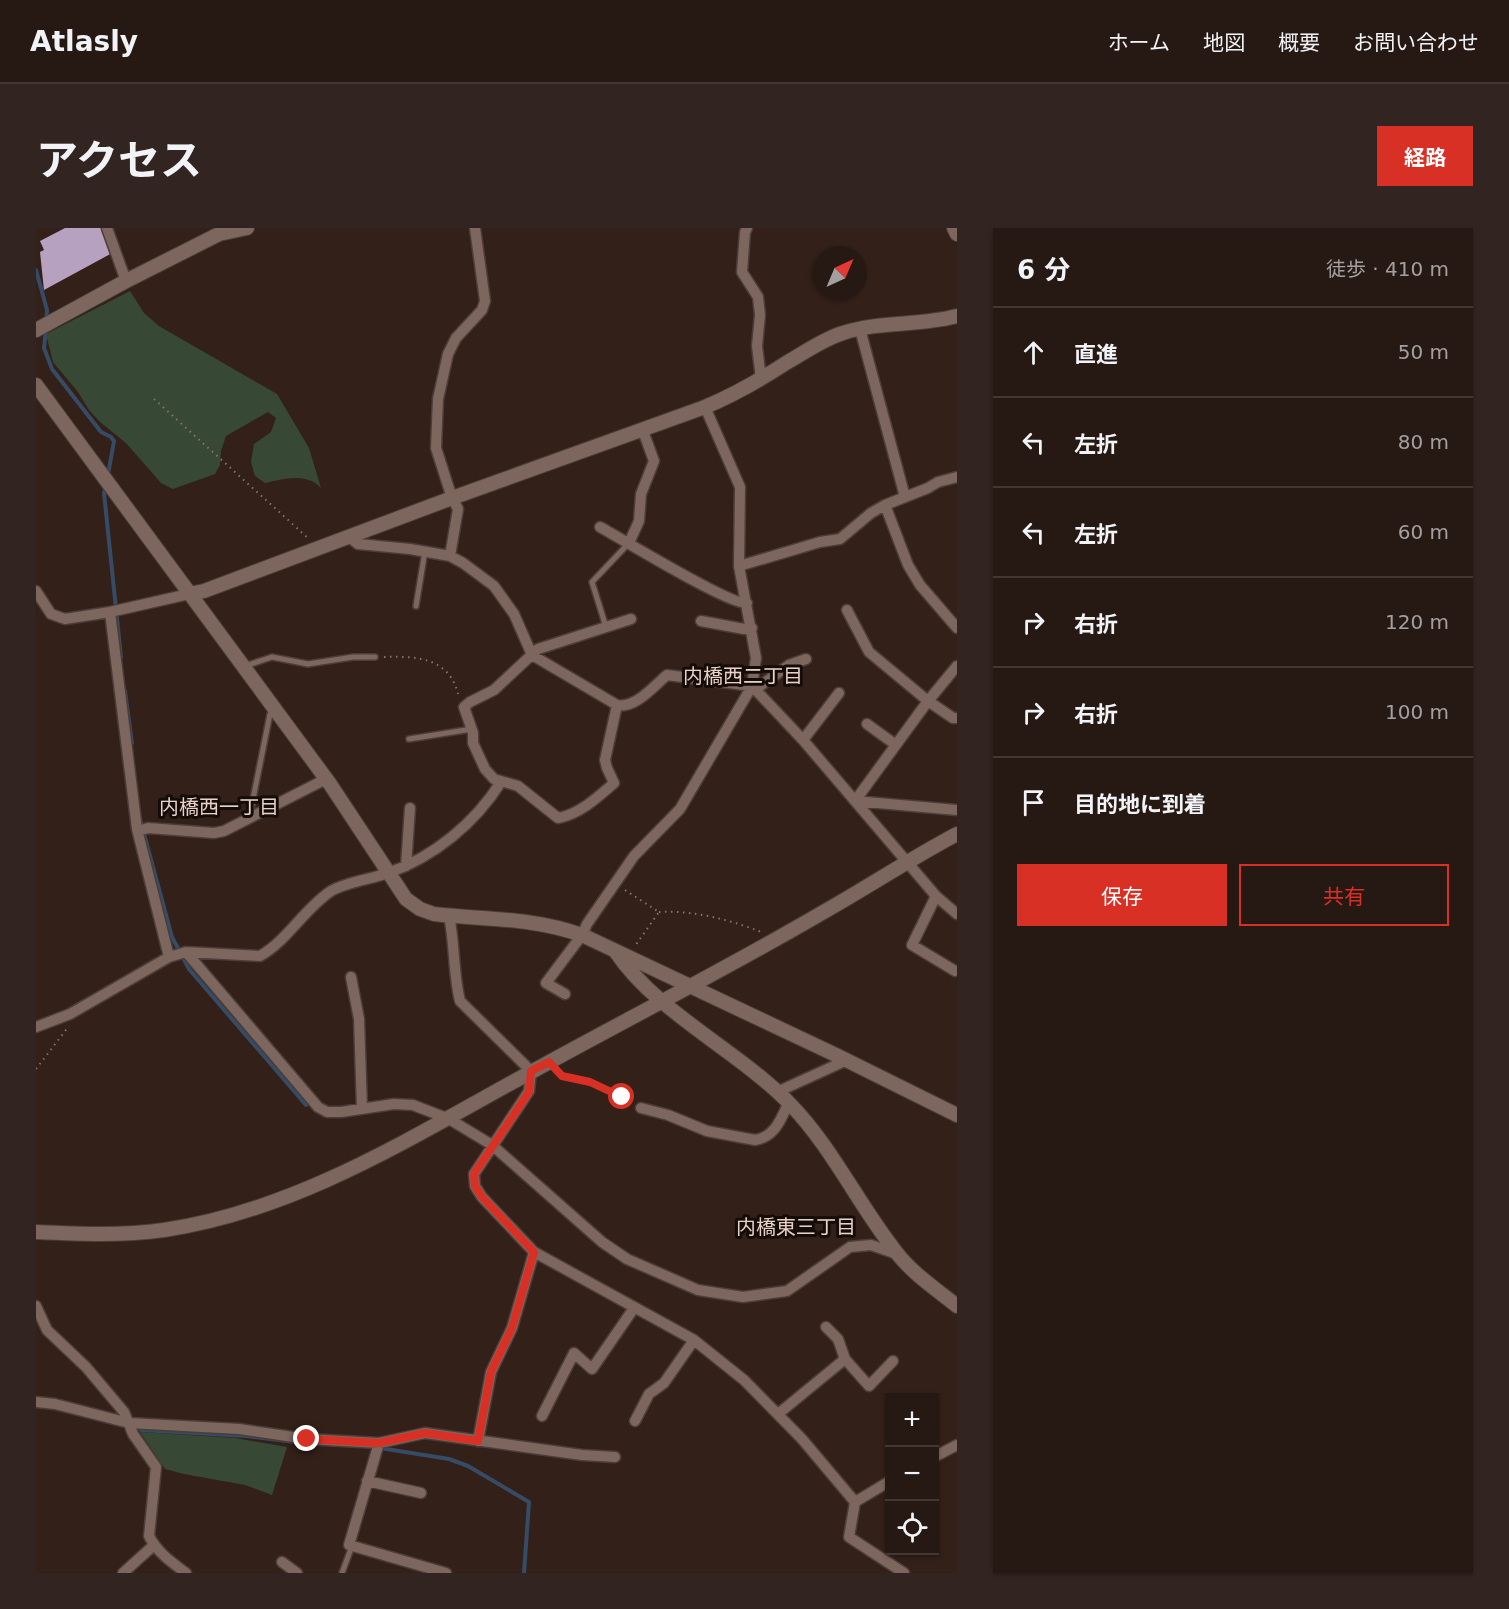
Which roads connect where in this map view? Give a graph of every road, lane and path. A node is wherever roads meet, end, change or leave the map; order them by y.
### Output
1 (107, 228) edge
2 (247, 228) edge
3 (475, 228) edge
4 (747, 228) edge
5 (954, 228) edge
6 (957, 234) edge
7 (126, 281) junction
8 (957, 316) edge
9 (860, 329) junction
10 (36, 330) edge
11 (761, 379) junction
12 (36, 385) edge
13 (154, 399) dead end
14 (705, 407) junction
15 (643, 431) junction
16 (957, 477) edge
17 (905, 497) junction
18 (452, 498) junction
19 (885, 505) junction
20 (600, 526) dead end
21 (349, 537) junction
22 (629, 543) junction
23 (319, 548) junction
24 (425, 551) junction
25 (450, 556) junction
26 (739, 566) junction
27 (36, 591) edge
28 (189, 594) junction
29 (747, 603) junction
30 (416, 606) dead end
31 (847, 610) dead end
32 (110, 612) junction
33 (632, 619) dead end
34 (701, 621) dead end
35 (606, 627) junction
36 (752, 628) junction
37 (957, 628) edge
38 (532, 655) junction
39 (375, 657) joint
40 (806, 659) dead end
41 (957, 666) edge
42 (244, 667) junction
43 (754, 687) junction
44 (839, 693) dead end
45 (928, 700) junction
46 (617, 705) junction
47 (464, 707) junction
48 (275, 710) junction
49 (957, 718) edge
50 (867, 723) dead end
51 (472, 729) junction
52 (409, 739) dead end
53 (803, 740) junction
54 (896, 745) junction
55 (326, 778) junction
56 (501, 782) junction
57 (855, 801) junction
58 (410, 808) dead end
59 (957, 810) edge
60 (251, 817) junction
61 (138, 831) junction
62 (957, 834) edge
63 (905, 862) junction
64 (406, 866) junction
65 (389, 873) junction
66 (615, 883) junction
67 (936, 896) junction
68 (658, 912) junction
69 (957, 914) edge
70 (448, 916) junction
71 (582, 935) junction
72 (772, 941) junction
73 (615, 951) junction
74 (186, 952) junction
75 (170, 957) junction
76 (628, 957) junction
77 (956, 971) edge
78 (351, 977) dead end
79 (690, 987) junction
80 (565, 994) dead end
81 (663, 1002) junction
82 (76, 1011) junction
83 (36, 1027) edge
84 (847, 1060) junction
85 (549, 1062) junction
86 (36, 1069) edge
87 (531, 1071) junction
88 (777, 1092) junction
89 (789, 1102) junction
90 (641, 1108) joint
91 (362, 1109) junction
92 (957, 1115) edge
93 (449, 1119) junction
94 (492, 1145) junction
95 (36, 1232) edge
96 (534, 1252) junction
97 (897, 1254) junction
98 (36, 1306) edge
99 (957, 1306) edge
100 (634, 1308) junction
101 (826, 1327) dead end
102 (694, 1340) junction
103 (845, 1359) junction
104 (893, 1361) dead end
105 (36, 1402) edge
106 (778, 1414) junction
107 (542, 1416) dead end
108 (636, 1421) dead end
109 (129, 1423) junction
110 (478, 1441) junction
111 (379, 1443) junction
112 (957, 1445) edge
113 (939, 1454) edge
114 (615, 1457) dead end
115 (367, 1481) junction
116 (885, 1484) edge
117 (421, 1493) dead end
118 (855, 1502) junction
119 (154, 1545) junction
120 (352, 1546) junction
121 (282, 1562) dead end
122 (123, 1573) edge
123 (186, 1573) edge
124 (297, 1573) edge
125 (342, 1573) edge
126 (446, 1573) edge
127 (904, 1573) edge

1 - 7 street
2 - 7 street
3 - 18 street
4 - 11 street
5 - 6 street
7 - 10 street
8 - 9 street
9 - 11 street
9 - 17 street
11 - 14 street
12 - 28 street
13 - 23 path
14 - 15 street
14 - 26 street
15 - 18 street
15 - 22 street
16 - 17 street
17 - 19 street
18 - 21 street
18 - 25 street
19 - 26 street
19 - 37 street
20 - 22 street
21 - 23 street
21 - 24 street
22 - 29 street
22 - 35 lane
23 - 28 street
24 - 25 street
24 - 30 lane
25 - 38 street
26 - 29 street
27 - 32 street
28 - 32 street
28 - 42 street
29 - 36 street
31 - 45 street
32 - 61 street
33 - 35 street
34 - 36 street
35 - 38 street
36 - 43 street
38 - 46 street
38 - 47 street
39 - 42 lane
39 - 47 path
40 - 43 street
41 - 45 street
42 - 48 street
43 - 46 street
43 - 53 street
43 - 66 street
44 - 53 street
45 - 49 street
45 - 54 street
46 - 56 street
47 - 51 street
48 - 55 street
48 - 60 lane
50 - 54 street
51 - 52 lane
51 - 56 street
53 - 57 street
54 - 57 street
55 - 60 street
55 - 65 street
56 - 64 street
57 - 59 street
57 - 63 street
58 - 64 street
60 - 61 street
61 - 75 street
62 - 63 street
63 - 67 street
63 - 72 street
64 - 65 street
65 - 70 street
65 - 74 street
66 - 68 path
66 - 71 street
67 - 69 street
67 - 77 street
68 - 72 path
68 - 76 path
70 - 71 street
70 - 87 street
71 - 73 street
71 - 80 street
72 - 79 street
73 - 76 street
73 - 81 street
74 - 75 street
74 - 91 street
75 - 82 street
76 - 79 street
78 - 91 street
79 - 81 street
79 - 84 street
81 - 85 street
81 - 88 street
82 - 83 street
82 - 86 path
84 - 88 street
84 - 92 street
85 - 87 street
85 - 90 path
87 - 93 street
87 - 94 street
88 - 89 street
89 - 90 street
89 - 97 street
91 - 93 street
93 - 94 street
93 - 95 street
94 - 96 street
94 - 97 street
96 - 100 street
96 - 110 street
97 - 99 street
98 - 109 street
100 - 102 street
100 - 107 street
101 - 103 street
102 - 106 street
102 - 108 street
103 - 104 street
103 - 106 street
105 - 109 street
106 - 118 street
109 - 111 street
109 - 119 street
110 - 111 street
110 - 114 street
111 - 115 street
112 - 113 street
115 - 117 street
115 - 120 street
116 - 118 street
118 - 127 street
119 - 122 street
119 - 123 street
120 - 125 lane
120 - 126 street
121 - 124 street

